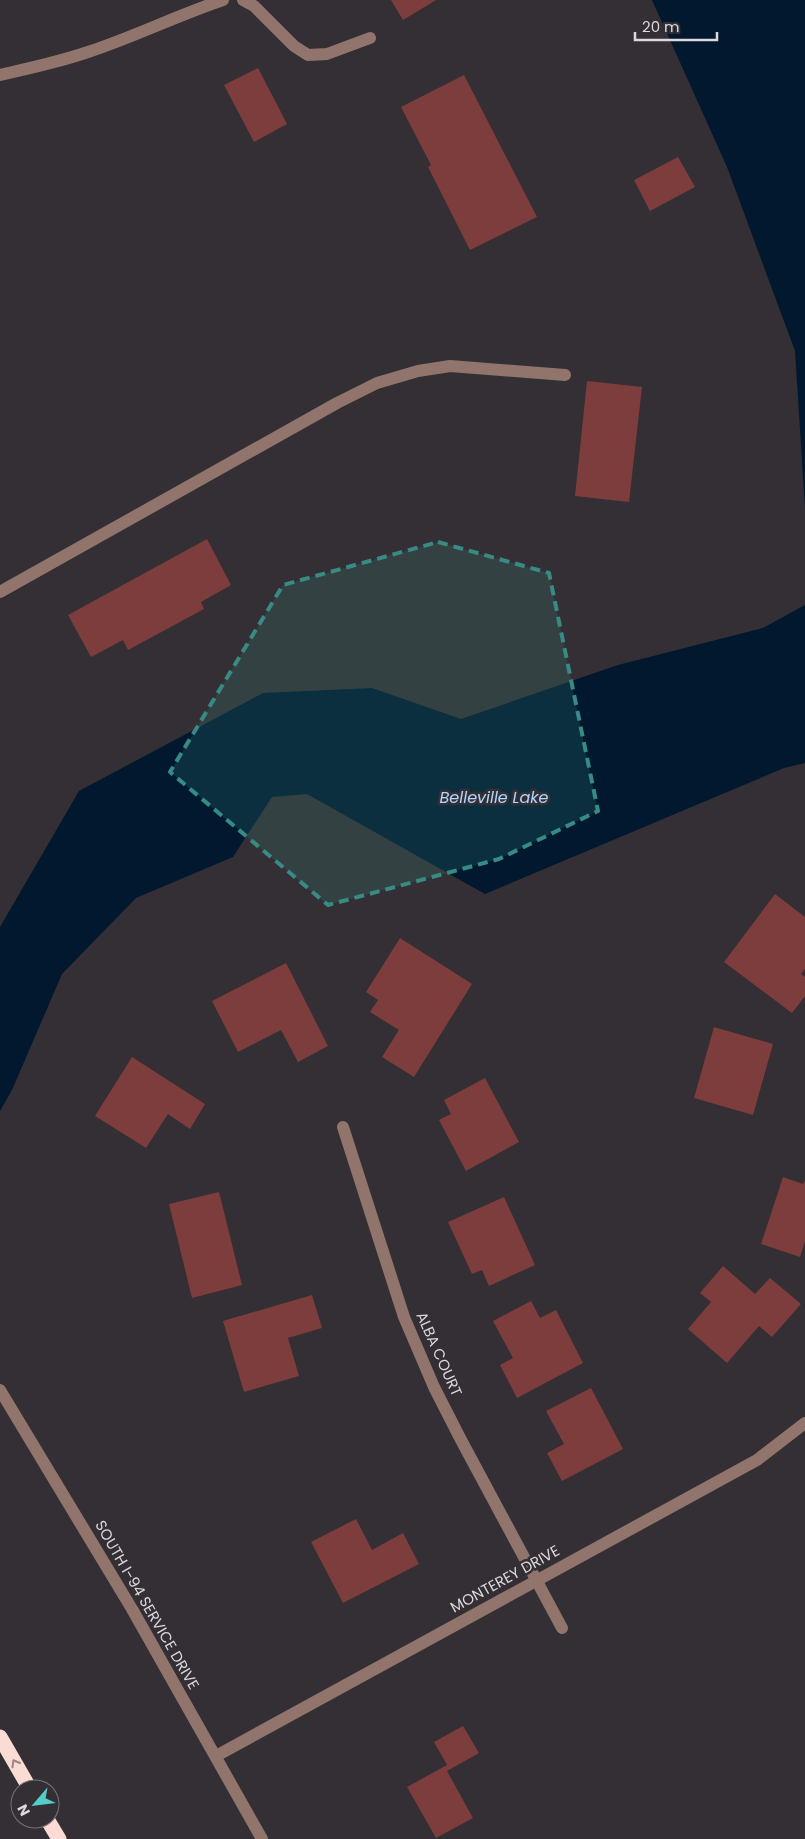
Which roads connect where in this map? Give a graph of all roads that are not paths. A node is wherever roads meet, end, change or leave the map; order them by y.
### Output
1 (224, 0) edge
2 (243, 0) edge
3 (370, 38) dead end
4 (0, 75) edge
5 (565, 375) dead end
6 (0, 592) edge
7 (343, 1127) dead end
8 (0, 1390) edge
9 (805, 1423) edge
10 (537, 1581) junction
11 (562, 1628) dead end
12 (0, 1737) edge
13 (216, 1756) junction
14 (24, 1779) edge
15 (262, 1839) edge

1 - 4 street
2 - 3 street
5 - 6 street
7 - 10 street, ALBA COURT
8 - 13 street, SOUTH I-94 SERVICE DRIVE
9 - 10 street, MONTEREY DRIVE
10 - 11 street, ALBA COURT
10 - 13 street, MONTEREY DRIVE
14 -> 12 highway
13 - 15 street, SOUTH I-94 SERVICE DRIVE

